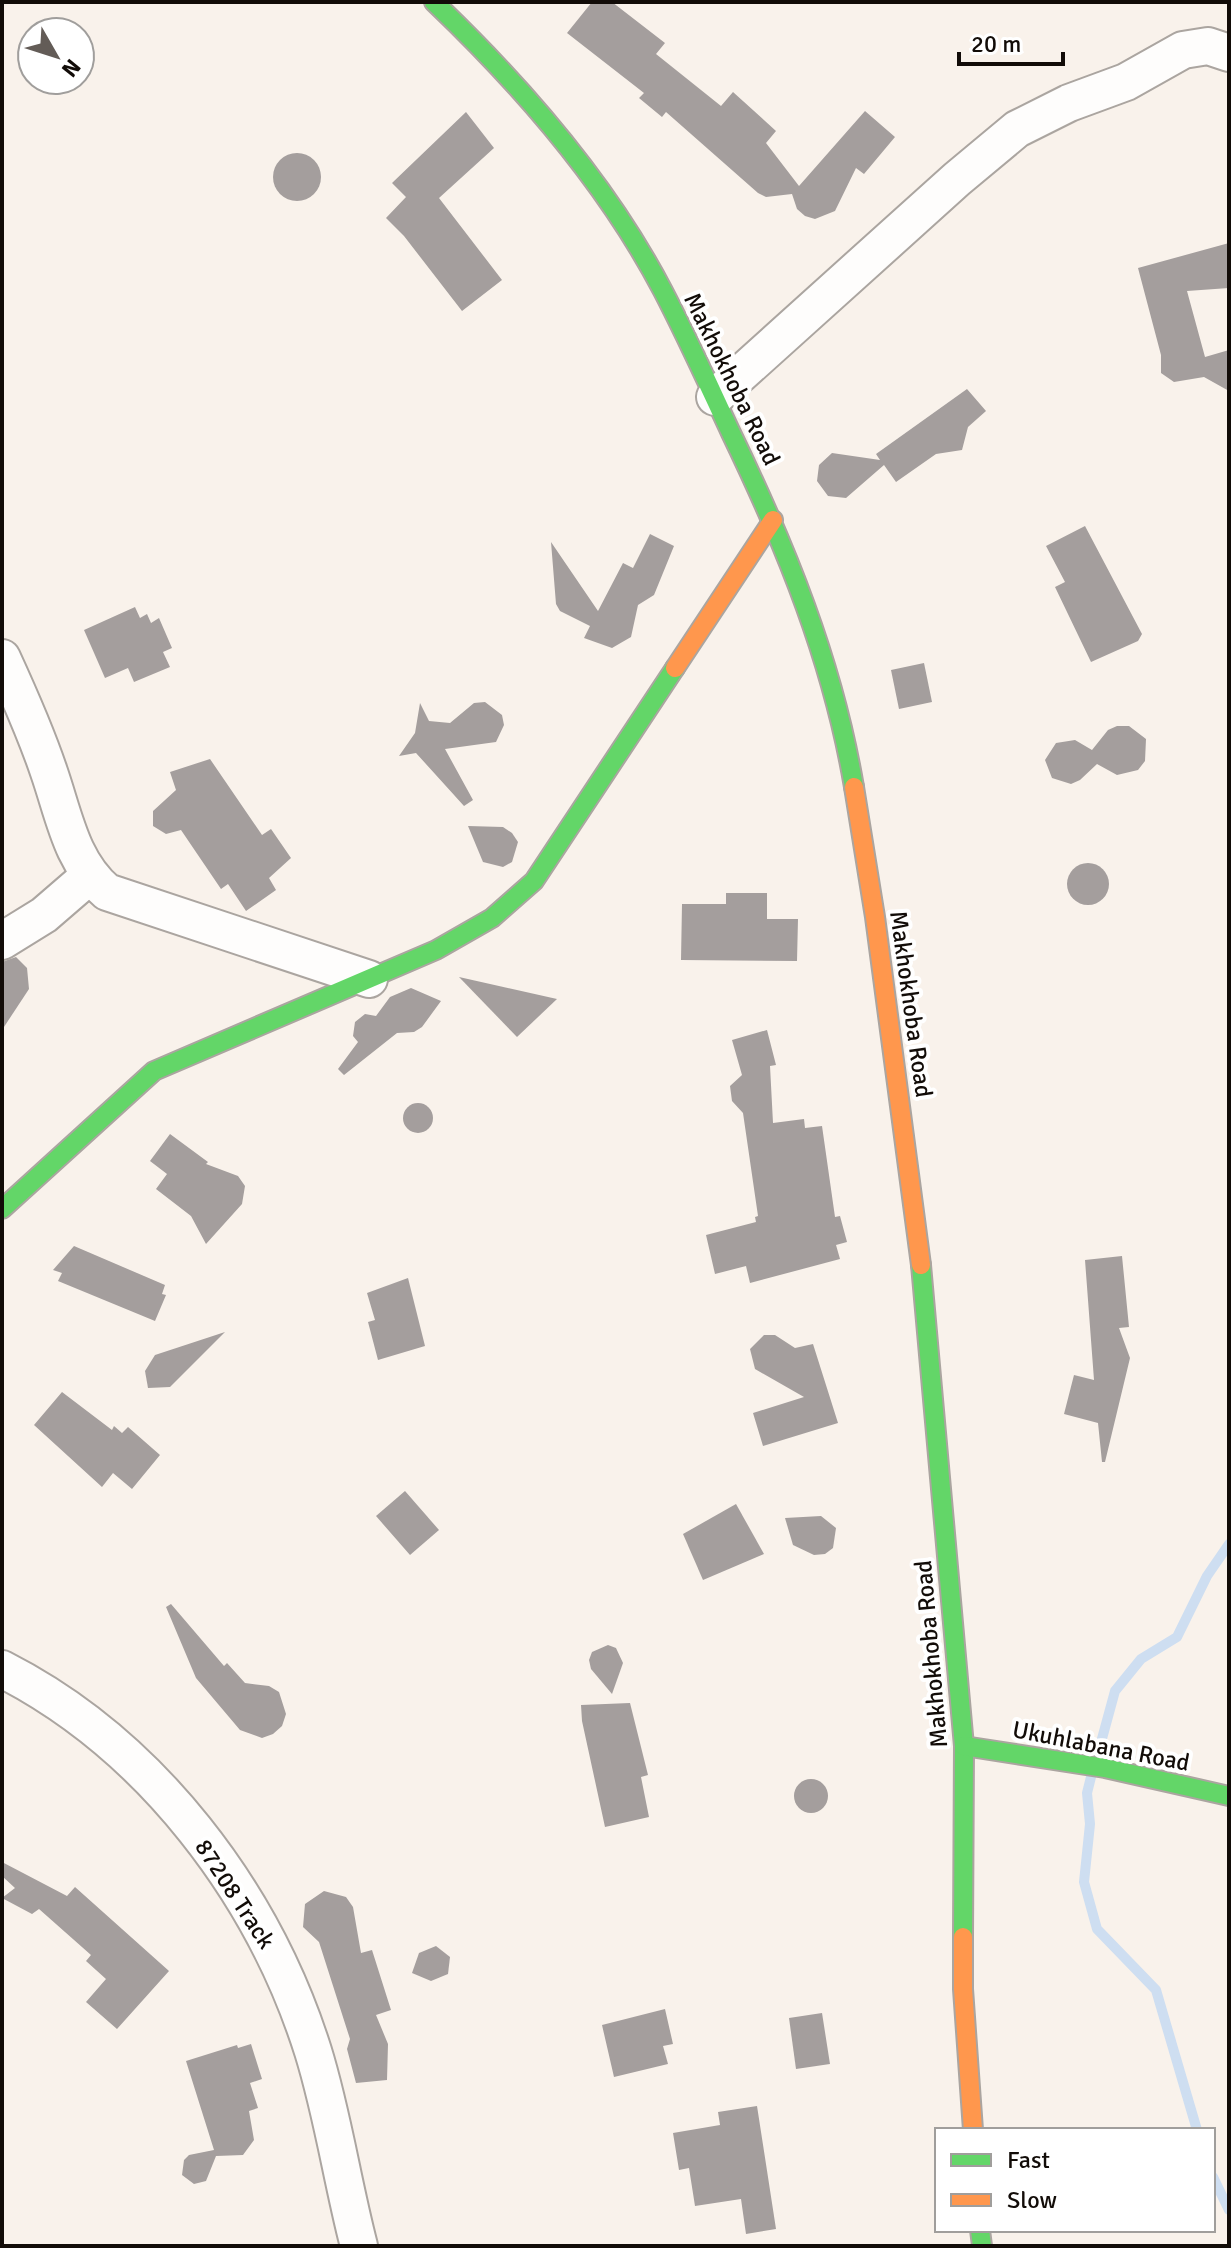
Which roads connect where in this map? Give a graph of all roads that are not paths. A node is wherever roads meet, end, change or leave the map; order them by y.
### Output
1 (434, 2) edge
2 (1229, 53) edge
3 (715, 397) junction
4 (773, 520) junction
5 (2, 658) edge
6 (88, 877) junction
7 (2, 941) edge
8 (369, 979) junction
9 (2, 1209) edge
10 (2, 1669) edge
11 (964, 1746) junction
12 (1229, 1796) edge
13 (973, 2128) edge
14 (359, 2246) edge

1 - 3 street, Makhokhoba Road
2 - 3 street
3 - 4 street, Makhokhoba Road
4 - 8 street
4 - 11 street, Makhokhoba Road
5 - 6 street
6 - 7 street
6 - 8 street
8 - 9 street
10 - 14 street, 87208 Track
11 - 12 street, Ukuhlabana Road
11 - 13 street, Makhokhoba Road

